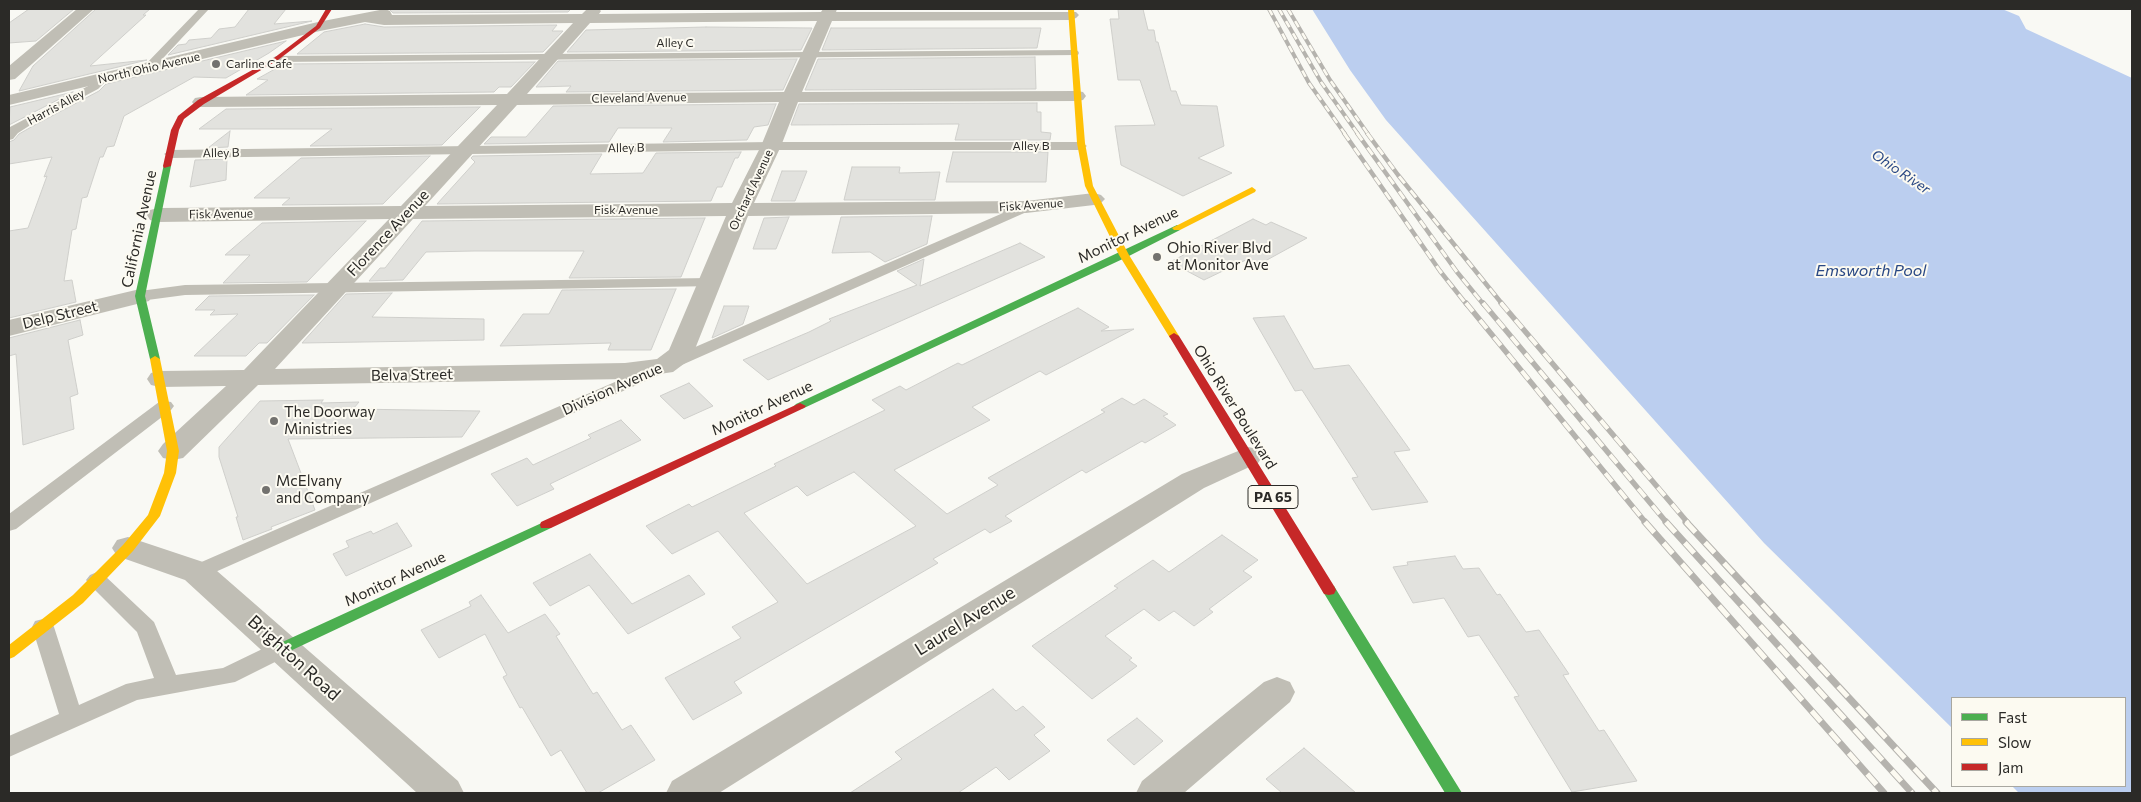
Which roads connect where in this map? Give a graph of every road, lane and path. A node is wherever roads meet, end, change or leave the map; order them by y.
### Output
1 (86, 9) edge
2 (204, 9) edge
3 (330, 9) edge
4 (409, 9) edge
5 (1071, 12) edge
6 (828, 13) edge
7 (589, 14) edge
8 (366, 18) junction
9 (318, 27) junction
10 (1074, 53) junction
11 (810, 55) junction
12 (552, 57) junction
13 (276, 59) junction
14 (148, 68) junction
15 (9, 75) edge
16 (103, 78) junction
17 (791, 96) junction
18 (1077, 96) junction
19 (512, 99) junction
20 (9, 100) edge
21 (201, 102) junction
22 (9, 136) edge
23 (771, 146) junction
24 (1081, 146) junction
25 (466, 150) junction
26 (170, 154) junction
27 (1252, 190) dead end
28 (1094, 199) junction
29 (1026, 207) junction
30 (740, 209) junction
31 (408, 211) junction
32 (158, 215) junction
33 (1124, 255) junction
34 (710, 283) junction
35 (336, 288) junction
36 (140, 296) junction
37 (9, 328) edge
38 (664, 366) junction
39 (252, 377) junction
40 (160, 379) junction
41 (165, 406) junction
42 (173, 451) junction
43 (1248, 456) junction
44 (9, 524) edge
45 (128, 548) junction
46 (197, 572) junction
47 (97, 580) junction
48 (43, 627) junction
49 (283, 648) junction
50 (9, 653) edge
51 (169, 686) junction
52 (1277, 692) dead end
53 (72, 719) junction
54 (9, 748) edge
55 (431, 790) edge
56 (686, 793) edge
57 (1156, 793) edge
58 (1454, 793) edge

1 - 15 street
2 - 14 lane
3 - 9 main road, California Avenue
4 - 8 street
5 - 6 street
5 - 10 main road, Ohio River Boulevard / PA 65
6 - 7 street
6 - 11 street, Orchard Avenue
7 - 8 street
7 - 12 street, Florence Avenue
8 - 9 street, North Ohio Avenue
9 - 13 main road, California Avenue
9 - 14 street, North Ohio Avenue
10 - 11 lane, Alley C
10 - 18 main road, Ohio River Boulevard / PA 65
11 - 12 lane, Alley C
11 - 17 street, Orchard Avenue
12 - 13 lane, Alley C
12 - 19 street, Florence Avenue
13 - 21 main road, California Avenue
14 - 16 street, North Ohio Avenue
16 - 20 street, North Ohio Avenue
16 - 22 lane, Harris Alley
17 - 18 street, Cleveland Avenue
17 - 19 street, Cleveland Avenue
17 - 23 street, Orchard Avenue
18 - 24 main road, Ohio River Boulevard / PA 65
19 - 21 street, Cleveland Avenue
19 - 25 street, Florence Avenue
21 - 26 main road, California Avenue
23 - 24 lane, Alley B
23 - 25 lane, Alley B
23 - 30 street, Orchard Avenue
24 - 28 main road, Ohio River Boulevard / PA 65
25 - 26 lane, Alley B
25 - 31 street, Florence Avenue
26 - 32 main road, California Avenue
27 - 33 main road, Monitor Avenue
28 - 29 street, Fisk Avenue
28 - 33 main road, Ohio River Boulevard / PA 65
29 - 30 street, Fisk Avenue
29 - 38 lane, Division Avenue
30 - 31 street, Fisk Avenue
30 - 34 street, Orchard Avenue
31 - 32 street, Fisk Avenue
31 - 35 street, Florence Avenue
32 - 36 main road, California Avenue
33 - 43 main road, Ohio River Boulevard / PA 65
33 - 49 main road, Monitor Avenue
34 - 35 lane
34 - 38 street, Orchard Avenue
35 - 36 lane
35 - 39 street, Florence Avenue
36 - 37 street, Delp Street
36 - 40 main road, California Avenue
38 - 39 street, Belva Street
38 - 46 lane, Division Avenue
39 - 40 street, Belva Street
39 - 42 street, Florence Avenue
40 - 41 main road, California Avenue
41 - 42 main road, California Avenue
41 - 44 lane
42 - 45 main road, California Avenue
43 - 56 street, Laurel Avenue
43 - 58 main road, Ohio River Boulevard / PA 65
45 - 46 street, Brighton Road
45 - 47 main road
46 - 49 street, Brighton Road
47 - 48 main road
47 - 51 lane
48 - 50 main road
48 - 53 lane
49 - 51 lane
49 - 55 street, Brighton Road
51 - 53 lane
52 - 57 street
53 - 54 lane

